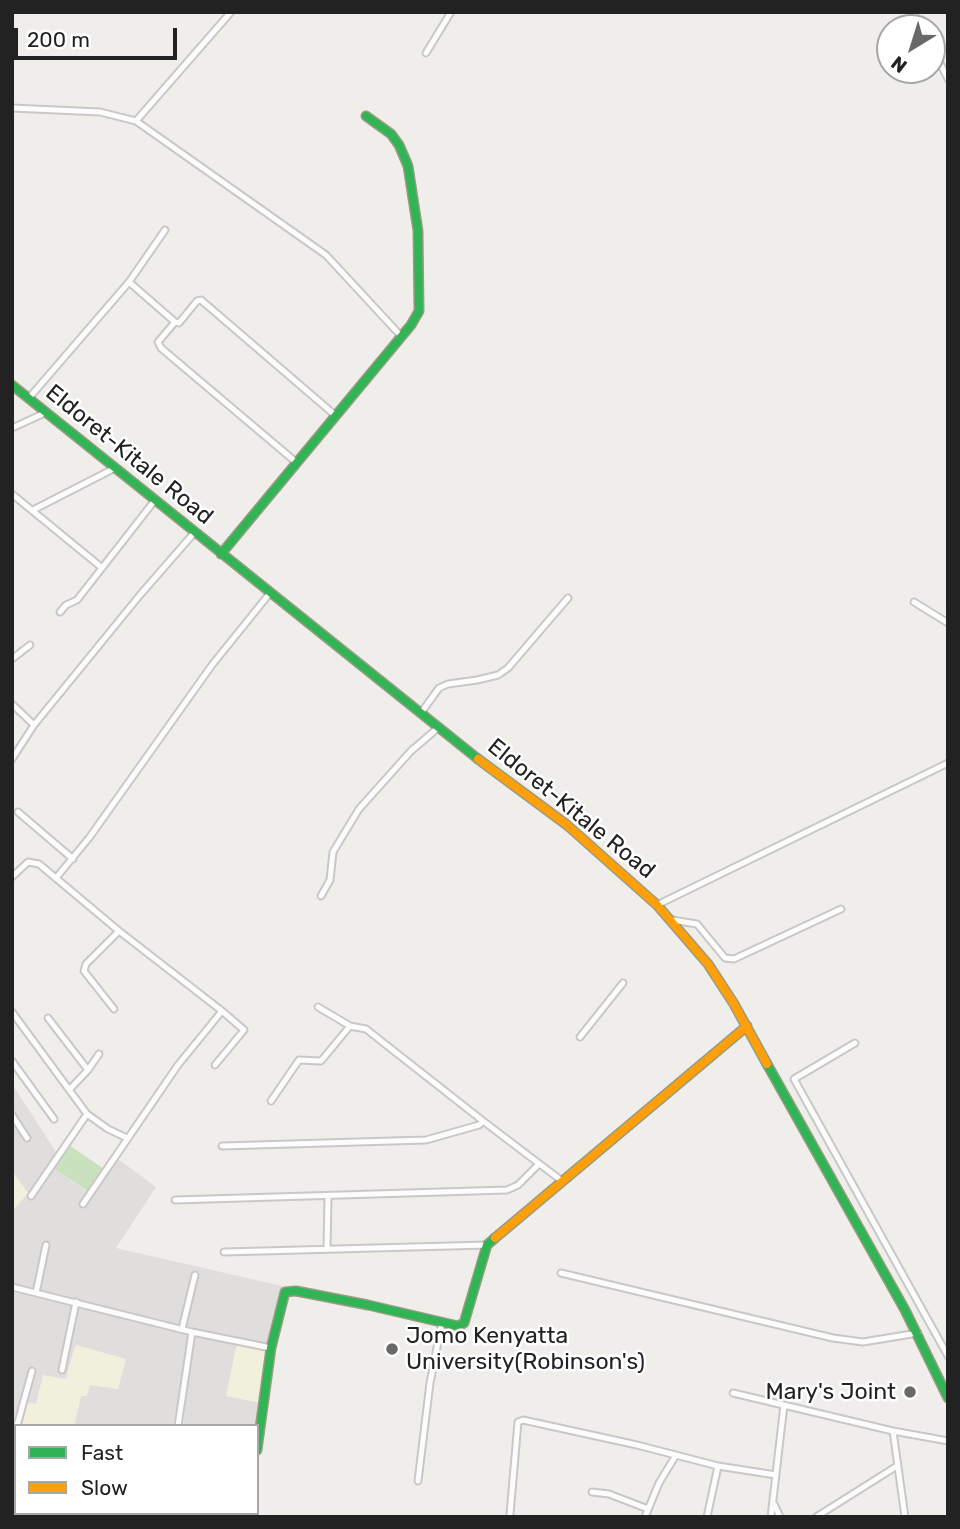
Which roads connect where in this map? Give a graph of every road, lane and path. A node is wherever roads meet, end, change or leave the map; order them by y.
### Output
1 (231, 12) edge
2 (451, 12) edge
3 (426, 53) dead end
4 (12, 108) edge
5 (366, 116) dead end
6 (136, 121) junction
7 (165, 230) dead end
8 (129, 282) junction
9 (175, 322) junction
10 (401, 336) junction
11 (12, 385) edge
12 (29, 398) junction
13 (47, 412) junction
14 (336, 416) junction
15 (12, 428) edge
16 (297, 463) junction
17 (115, 468) junction
18 (12, 494) edge
19 (155, 500) junction
20 (33, 510) junction
21 (194, 533) junction
22 (221, 554) junction
23 (101, 568) junction
24 (270, 593) junction
25 (568, 598) dead end
26 (914, 602) dead end
27 (60, 612) dead end
28 (948, 623) edge
29 (30, 645) dead end
30 (12, 659) edge
31 (12, 704) edge
32 (421, 713) junction
33 (34, 726) junction
34 (439, 727) junction
35 (12, 759) edge
36 (948, 763) edge
37 (18, 812) dead end
38 (73, 859) junction
39 (12, 877) edge
40 (56, 878) junction
41 (321, 896) dead end
42 (657, 905) junction
43 (841, 908) dead end
44 (669, 919) junction
45 (119, 931) junction
46 (623, 983) dead end
47 (318, 1007) dead end
48 (114, 1009) dead end
49 (222, 1011) junction
50 (12, 1012) edge
51 (48, 1018) dead end
52 (351, 1026) junction
53 (747, 1026) junction
54 (580, 1037) dead end
55 (855, 1043) dead end
56 (99, 1054) dead end
57 (12, 1061) edge
58 (215, 1065) dead end
59 (88, 1070) junction
60 (69, 1090) junction
61 (271, 1101) dead end
62 (87, 1114) junction
63 (12, 1115) edge
64 (54, 1119) dead end
65 (484, 1121) junction
66 (27, 1138) dead end
67 (127, 1138) junction
68 (222, 1146) dead end
69 (539, 1164) junction
70 (562, 1181) junction
71 (31, 1196) dead end
72 (328, 1197) junction
73 (175, 1200) dead end
74 (83, 1204) dead end
75 (46, 1245) dead end
76 (487, 1245) junction
77 (327, 1249) junction
78 (224, 1252) dead end
79 (561, 1273) dead end
80 (195, 1275) dead end
81 (12, 1287) edge
82 (36, 1293) junction
83 (76, 1303) junction
84 (442, 1322) junction
85 (182, 1329) junction
86 (192, 1332) junction
87 (918, 1333) junction
88 (271, 1348) junction
89 (948, 1356) edge
90 (62, 1370) dead end
91 (32, 1371) dead end
92 (733, 1393) dead end
93 (948, 1398) edge
94 (784, 1405) junction
95 (17, 1424) edge
96 (178, 1424) edge
97 (893, 1431) junction
98 (259, 1435) edge
99 (948, 1441) edge
100 (676, 1455) junction
101 (718, 1466) junction
102 (897, 1466) junction
103 (776, 1475) junction
104 (418, 1481) dead end
105 (592, 1492) dead end
106 (773, 1501) junction
107 (648, 1509) junction
108 (510, 1514) dead end
109 (645, 1517) edge
110 (707, 1517) edge
111 (771, 1517) edge
112 (780, 1517) edge
113 (816, 1517) edge
114 (905, 1517) edge

1 - 6 street
2 - 3 street
4 - 6 street
5 - 10 main road
6 - 10 street
7 - 8 street
8 - 9 street
8 - 12 street
9 - 14 street
9 - 16 street
10 - 14 main road
11 - 12 main road, Eldoret-Kitale Road
12 - 13 main road, Eldoret-Kitale Road
13 - 15 street
13 - 17 main road, Eldoret-Kitale Road
14 - 16 main road
16 - 22 main road
17 - 19 main road, Eldoret-Kitale Road
17 - 20 street
18 - 20 street
19 - 21 main road, Eldoret-Kitale Road
19 - 23 street
20 - 23 street
21 - 22 main road, Eldoret-Kitale Road
21 - 33 street
22 - 24 main road, Eldoret-Kitale Road
23 - 27 street
24 - 32 main road, Eldoret-Kitale Road
24 - 38 street
25 - 32 street
26 - 28 street
29 - 30 street
31 - 33 street
32 - 34 main road, Eldoret-Kitale Road
33 - 35 street
34 - 41 street
34 - 42 main road, Eldoret-Kitale Road
36 - 42 street
37 - 38 street
38 - 40 street
39 - 40 street
40 - 45 street
42 - 44 main road, Eldoret-Kitale Road
43 - 44 street
44 - 53 main road, Eldoret-Kitale Road
45 - 48 street
45 - 49 street
46 - 54 street
47 - 52 street
49 - 58 street
49 - 67 street
50 - 60 street
51 - 59 street
52 - 61 street
52 - 65 street
53 - 70 main road
53 - 87 main road, Eldoret-Kitale Road
55 - 89 street
56 - 59 street
57 - 64 street
59 - 60 street
60 - 62 street
62 - 67 street
62 - 71 street
63 - 66 street
65 - 68 street
65 - 69 street
67 - 74 street
69 - 70 street
69 - 72 street
70 - 76 main road
72 - 73 street
72 - 77 street
75 - 82 street
76 - 77 street
76 - 84 main road
77 - 78 street
79 - 87 street
80 - 85 street
81 - 82 street
82 - 83 street
83 - 85 street
83 - 90 street
84 - 88 main road
84 - 104 street
85 - 86 street
86 - 88 street
86 - 96 street
87 - 93 main road, Eldoret-Kitale Road
88 - 98 main road
91 - 95 street
92 - 94 street
94 - 97 street
94 - 103 street
97 - 99 street
97 - 102 street
100 - 101 street
100 - 107 street
100 - 108 street
101 - 103 street
101 - 110 street
102 - 113 street
102 - 114 street
103 - 106 street
105 - 107 street
106 - 111 street
106 - 112 street
107 - 109 street

